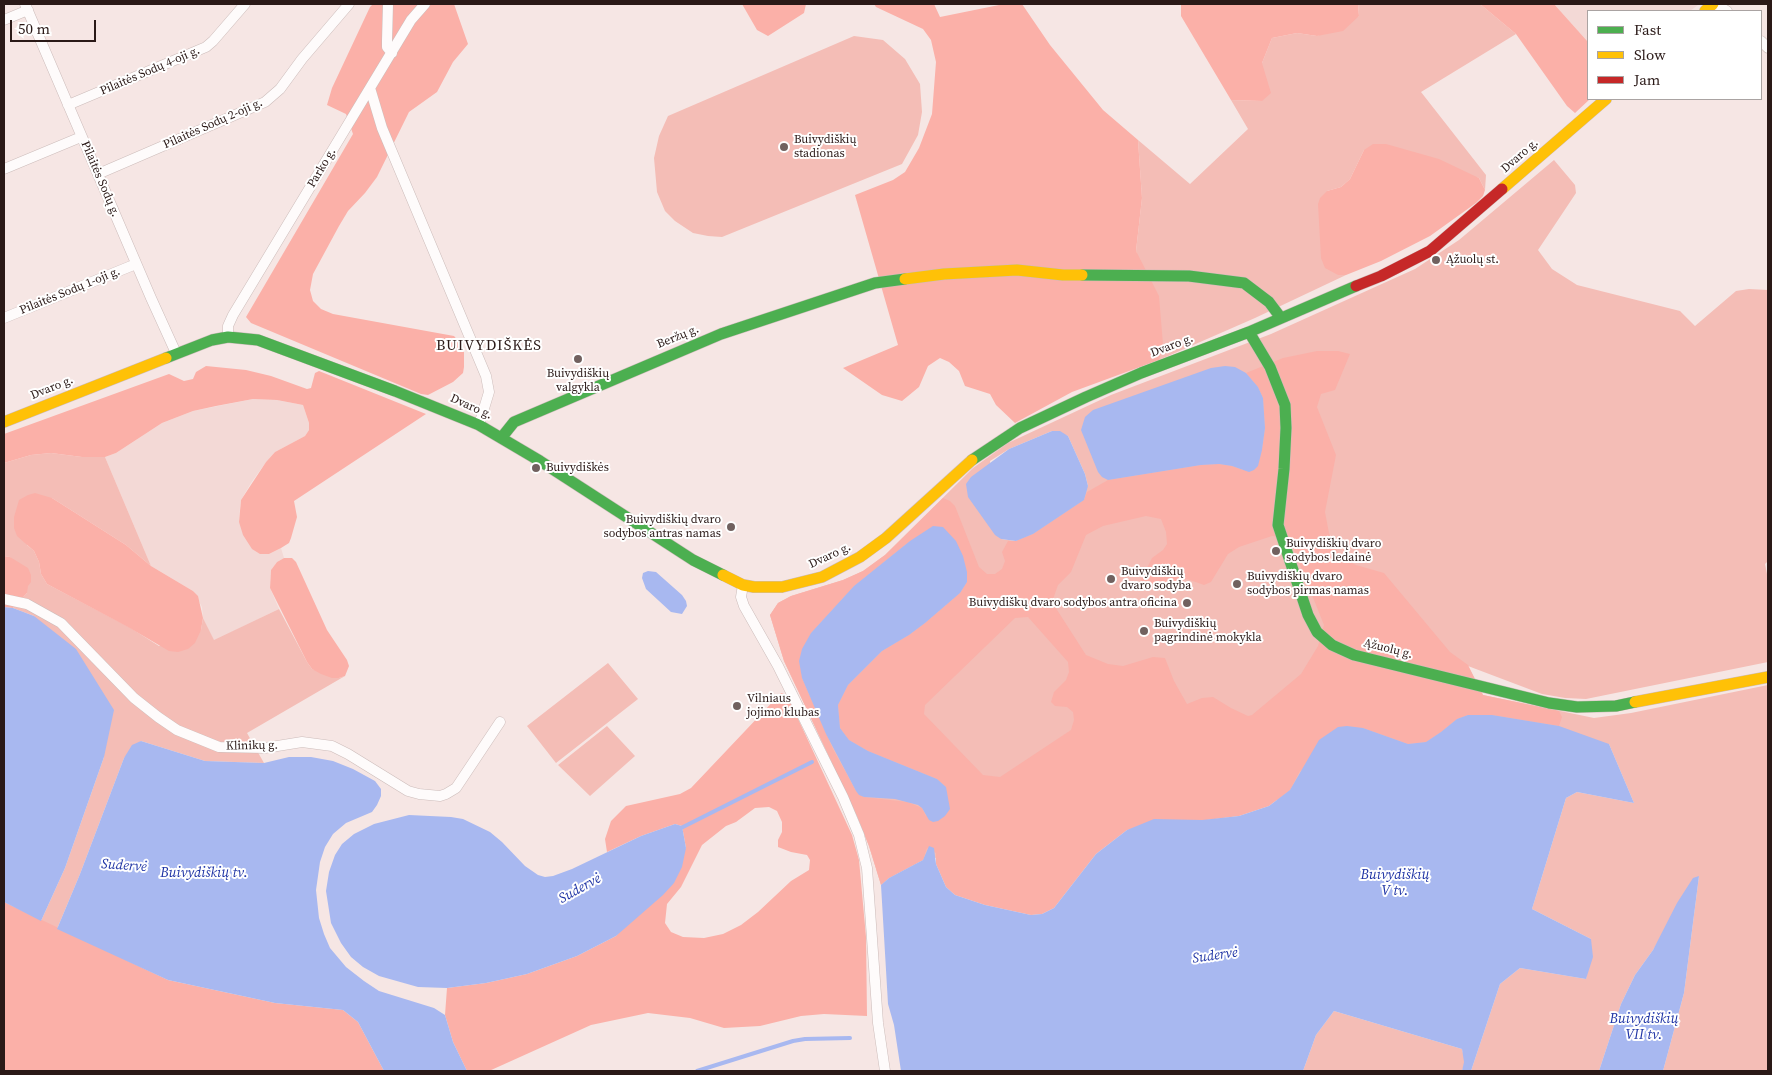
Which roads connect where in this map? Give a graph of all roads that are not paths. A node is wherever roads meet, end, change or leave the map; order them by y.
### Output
1 (245, 4) edge
2 (349, 4) edge
3 (388, 4) edge
4 (425, 4) edge
5 (1714, 4) edge
6 (27, 7) edge
7 (1725, 10) edge
8 (4, 20) edge
9 (392, 52) junction
10 (370, 88) junction
11 (1605, 100) edge
12 (68, 105) junction
13 (82, 137) junction
14 (4, 169) edge
15 (98, 174) junction
16 (136, 264) junction
17 (4, 318) edge
18 (1281, 318) junction
19 (1249, 332) junction
20 (228, 337) junction
21 (176, 353) junction
22 (4, 422) edge
23 (479, 425) junction
24 (502, 437) junction
25 (743, 585) junction
26 (4, 599) edge
27 (1768, 677) edge
28 (500, 722) dead end
29 (885, 1071) edge

1 - 12 street, Pilaitės Sodų 4-oji g.
2 - 15 street, Pilaitės Sodų 2-oji g.
3 - 9 street
4 - 9 street, Parko g.
5 - 7 street
6 - 8 street
6 - 12 street, Pilaitės Sodų g.
9 - 10 street, Parko g.
10 - 20 street, Parko g.
10 - 23 street
11 - 18 main road, Dvaro g.
12 - 13 street, Pilaitės Sodų g.
13 - 14 street
13 - 15 street, Pilaitės Sodų g.
15 - 16 street, Pilaitės Sodų g.
16 - 17 street, Pilaitės Sodų 1-oji g.
16 - 21 street, Pilaitės Sodų g.
18 - 19 main road, Dvaro g.
18 - 24 main road, Beržų g.
19 - 25 main road, Dvaro g.
19 - 27 main road, Ąžuolų g.
20 - 21 main road, Dvaro g.
20 - 23 main road, Dvaro g.
21 - 22 main road, Dvaro g.
23 - 24 main road, Dvaro g.
24 - 25 main road, Dvaro g.
25 - 29 street
26 - 28 street, Klinikų g.

